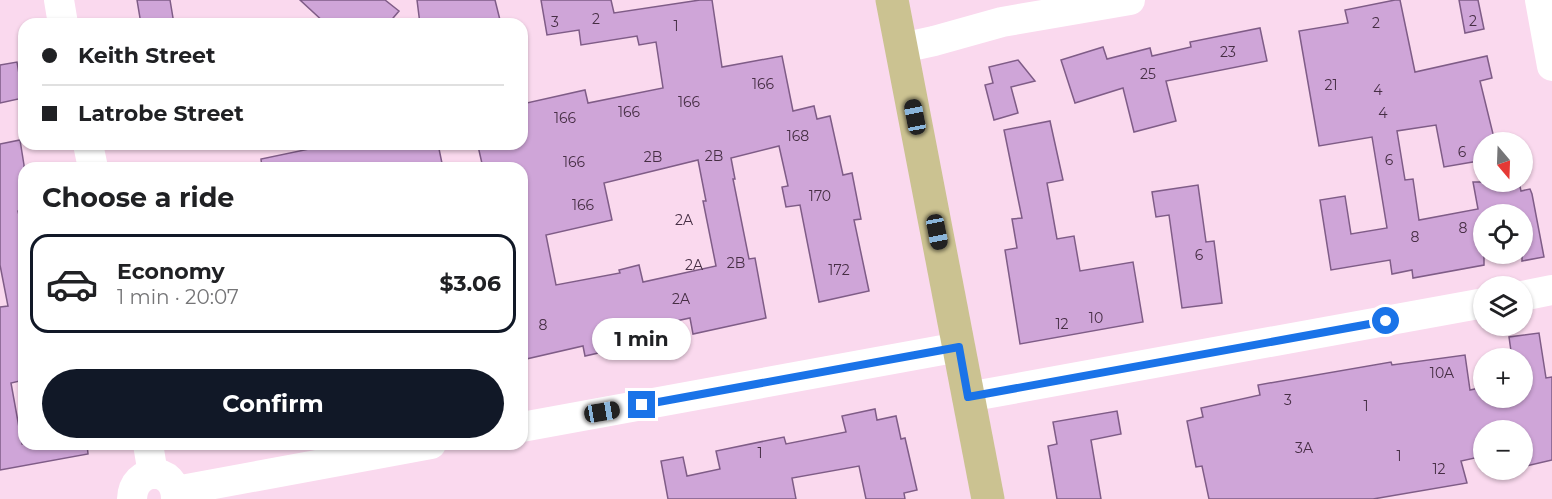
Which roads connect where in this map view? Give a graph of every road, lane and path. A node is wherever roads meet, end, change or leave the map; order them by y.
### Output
1 (58, 0) edge
2 (892, 0) edge
3 (1130, 0) edge
4 (1540, 0) edge
5 (62, 18) edge
6 (900, 40) junction
7 (1552, 66) edge
8 (1552, 290) edge
9 (1533, 294) edge
10 (1473, 305) edge
11 (959, 347) junction
12 (968, 397) junction
13 (528, 426) edge
14 (151, 450) edge
15 (395, 450) edge
16 (168, 488) edge
17 (132, 499) edge
18 (988, 499) edge

1 - 5 street
2 - 6 main road
3 - 6 street
4 - 7 street
6 - 11 main road
8 - 9 street
10 - 12 street
11 - 12 main road
11 - 13 street
12 - 18 main road
14 - 16 street
15 - 16 street
16 - 17 street

